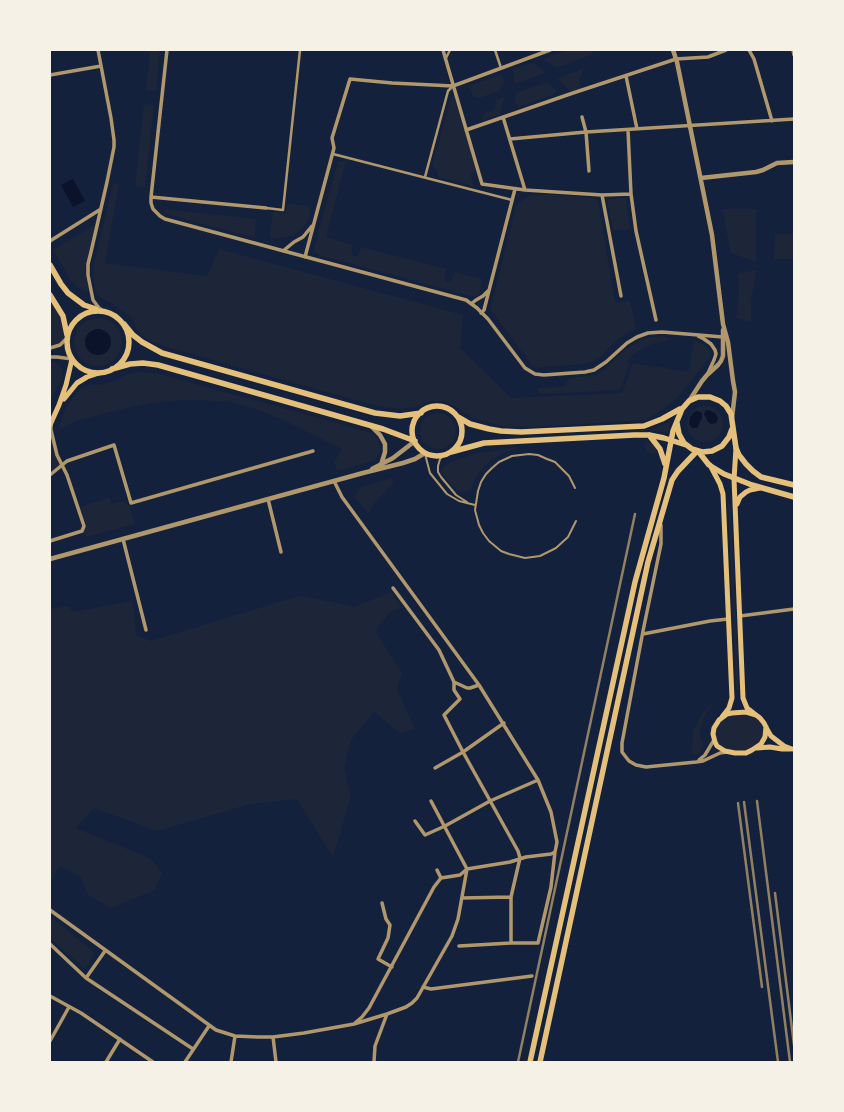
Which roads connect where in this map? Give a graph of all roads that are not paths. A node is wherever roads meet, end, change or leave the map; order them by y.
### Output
1 (98, 50) edge
2 (167, 50) edge
3 (300, 50) edge
4 (443, 50) edge
5 (450, 50) edge
6 (495, 50) edge
7 (550, 50) edge
8 (673, 50) edge
9 (726, 50) edge
10 (749, 50) edge
11 (793, 50) edge
12 (794, 55) edge
13 (446, 58) junction
14 (676, 60) junction
15 (101, 66) junction
16 (501, 68) junction
17 (50, 76) edge
18 (626, 76) junction
19 (453, 86) junction
20 (503, 117) junction
21 (582, 117) dead end
22 (794, 119) edge
23 (772, 121) junction
24 (690, 126) junction
25 (466, 130) junction
26 (628, 130) junction
27 (637, 130) junction
28 (586, 132) junction
29 (510, 139) junction
30 (333, 154) junction
31 (794, 162) edge
32 (589, 171) dead end
33 (425, 177) junction
34 (701, 178) junction
35 (515, 189) junction
36 (524, 190) junction
37 (631, 194) junction
38 (602, 195) junction
39 (151, 197) junction
40 (512, 200) junction
41 (266, 208) joint
42 (101, 209) junction
43 (316, 217) junction
44 (50, 241) edge
45 (283, 251) junction
46 (305, 257) junction
47 (50, 265) edge
48 (490, 286) junction
49 (50, 295) edge
50 (621, 296) dead end
51 (471, 304) junction
52 (102, 310) junction
53 (481, 313) junction
54 (656, 320) dead end
55 (124, 324) junction
56 (695, 335) junction
57 (68, 336) junction
58 (725, 336) junction
59 (50, 348) edge
60 (50, 357) edge
61 (72, 359) junction
62 (112, 369) junction
63 (99, 373) junction
64 (707, 375) junction
65 (688, 402) junction
66 (59, 405) junction
67 (683, 408) junction
68 (421, 412) junction
69 (54, 416) junction
70 (458, 417) junction
71 (678, 419) junction
72 (732, 422) junction
73 (50, 423) edge
74 (371, 426) junction
75 (649, 435) junction
76 (671, 440) junction
77 (415, 441) junction
78 (686, 445) junction
79 (736, 448) junction
80 (313, 451) dead end
81 (697, 451) junction
82 (451, 452) junction
83 (425, 453) junction
84 (444, 455) junction
85 (710, 464) junction
86 (61, 466) junction
87 (382, 467) junction
88 (666, 468) junction
89 (51, 474) edge
90 (734, 479) junction
91 (334, 481) junction
92 (794, 486) edge
93 (575, 488) dead end
94 (760, 488) junction
95 (794, 496) edge
96 (268, 499) junction
97 (470, 504) junction
98 (475, 505) junction
99 (735, 509) junction
100 (661, 520) junction
101 (576, 521) dead end
102 (122, 539) junction
103 (50, 541) edge
104 (281, 552) dead end
105 (50, 559) edge
106 (393, 588) dead end
107 (794, 609) edge
108 (740, 616) junction
109 (728, 619) junction
110 (146, 630) dead end
111 (643, 634) junction
112 (454, 682) junction
113 (479, 684) junction
114 (756, 715) junction
115 (722, 717) junction
116 (504, 724) junction
117 (766, 728) junction
118 (714, 740) junction
119 (756, 748) junction
120 (793, 749) edge
121 (463, 752) junction
122 (729, 752) junction
123 (696, 762) junction
124 (435, 768) dead end
125 (538, 780) junction
126 (431, 801) dead end
127 (490, 801) junction
128 (414, 821) dead end
129 (445, 826) junction
130 (555, 852) junction
131 (520, 858) junction
132 (467, 869) junction
133 (437, 870) dead end
134 (441, 878) junction
135 (511, 896) junction
136 (462, 898) junction
137 (382, 903) dead end
138 (50, 910) edge
139 (511, 943) junction
140 (50, 944) edge
141 (459, 946) dead end
142 (105, 951) junction
143 (392, 966) junction
144 (532, 976) dead end
145 (86, 978) junction
146 (423, 987) junction
147 (50, 996) edge
148 (69, 1007) junction
149 (387, 1014) junction
150 (354, 1024) junction
151 (208, 1026) junction
152 (235, 1036) junction
153 (273, 1037) junction
154 (120, 1039) junction
155 (50, 1041) edge
156 (193, 1049) junction
157 (106, 1062) edge
158 (152, 1062) edge
159 (184, 1062) edge
160 (231, 1062) edge
161 (276, 1062) edge
162 (374, 1062) edge
163 (530, 1062) edge
164 (540, 1062) edge

1 - 15 street
2 - 39 street
3 - 41 street
4 - 13 street
5 - 13 street
6 - 16 street
7 - 16 street
8 - 14 street
9 - 14 street
10 - 23 street
11 - 12 street
13 - 19 street
14 - 18 street
14 - 24 street
15 - 17 street
15 - 42 street
16 - 19 street
18 - 20 street
18 - 27 street
19 - 25 street
19 - 30 street
19 - 33 street
20 - 25 street
20 - 29 street
21 - 28 street
22 - 23 street
23 - 24 street
24 - 27 street
24 - 34 street
25 - 35 street
26 - 27 street
26 - 28 street
26 - 37 street
28 - 29 street
28 - 32 street
29 - 36 street
30 - 33 street
30 - 43 street
31 - 34 street
33 - 40 street
34 - 58 street
35 - 36 street
35 - 40 street
36 - 38 street
37 - 38 street
37 - 54 street
38 - 50 street
39 - 41 street
39 - 45 street
40 - 48 street
42 - 44 street
42 - 52 street
43 - 45 street
43 - 46 street
45 - 46 street
46 - 51 street
47 - 52 main road
48 - 51 street
48 - 53 street
49 - 57 main road
51 - 53 street
52 - 55 main road
52 - 57 main road
53 - 56 street
55 - 62 main road
55 - 68 main road
56 - 58 street
56 - 64 street
57 - 59 street
57 - 61 main road
58 - 64 street
58 - 72 street
60 - 61 street
61 - 63 main road
61 - 66 main road
62 - 63 main road
62 - 74 main road
63 - 66 main road
64 - 65 street
65 - 67 main road
65 - 72 main road
66 - 69 main road
67 - 70 main road
67 - 71 main road
68 - 70 main road
68 - 77 main road
69 - 73 main road
69 - 86 street
70 - 82 main road
71 - 76 main road
71 - 78 main road
72 - 79 main road
72 - 81 main road
74 - 77 main road
74 - 87 street
75 - 76 main road
75 - 82 main road
75 - 88 main road
76 - 78 main road
76 - 88 main road
77 - 83 main road
77 - 87 street
78 - 81 main road
79 - 90 main road
79 - 92 main road
80 - 86 street
81 - 85 main road
81 - 100 main road
82 - 84 main road
83 - 84 main road
83 - 87 street
83 - 97 lane
84 - 97 lane
85 - 90 main road
85 - 109 main road
86 - 89 street
86 - 103 street
87 - 91 street
88 - 163 main road
90 - 94 main road
90 - 99 main road
91 - 96 street
91 - 113 street
93 - 98 lane
94 - 95 main road
94 - 99 main road
96 - 102 street
96 - 104 street
97 - 98 lane
98 - 101 lane
99 - 108 main road
100 - 111 street
100 - 164 main road
102 - 105 street
102 - 110 street
106 - 112 street
107 - 108 street
108 - 114 main road
109 - 111 street
109 - 115 main road
111 - 123 street
112 - 113 street
112 - 121 street
113 - 116 street
114 - 115 main road
114 - 117 main road
115 - 118 main road
116 - 121 street
116 - 125 street
117 - 119 main road
117 - 120 main road
118 - 122 main road
118 - 123 street
119 - 120 main road
119 - 122 main road
121 - 124 street
121 - 127 street
122 - 123 street
125 - 127 street
125 - 130 street
126 - 129 street
127 - 129 street
127 - 131 street
128 - 129 street
129 - 132 street
130 - 131 street
130 - 139 street
131 - 132 street
131 - 135 street
132 - 134 street
132 - 136 street
133 - 134 street
134 - 143 street
135 - 136 street
135 - 139 street
136 - 146 street
137 - 143 street
138 - 142 street
139 - 141 street
140 - 145 street
142 - 145 street
142 - 151 street
143 - 150 street
144 - 146 street
145 - 156 street
146 - 149 street
147 - 148 street
148 - 154 street
148 - 155 street
149 - 150 street
149 - 162 street
150 - 153 street
151 - 152 street
151 - 156 street
152 - 153 street
152 - 160 street
153 - 161 street
154 - 157 street
154 - 158 street
156 - 159 street

